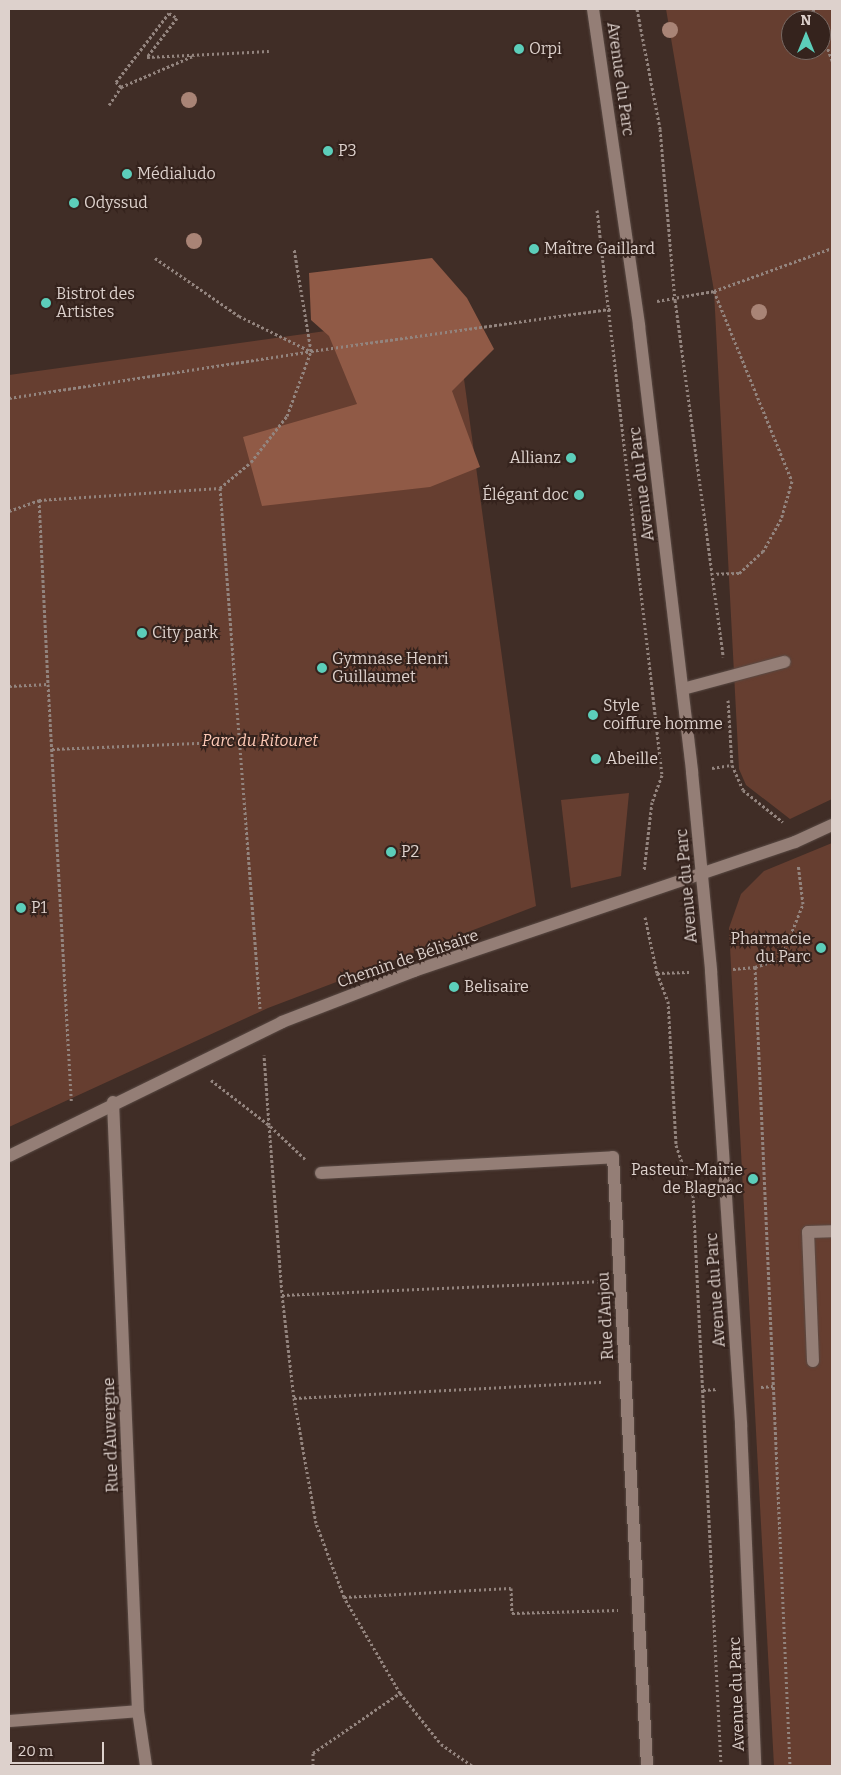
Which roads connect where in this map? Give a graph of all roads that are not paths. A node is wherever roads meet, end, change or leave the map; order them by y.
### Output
1 (593, 9) edge
2 (784, 662) dead end
3 (683, 689) junction
4 (832, 825) edge
5 (702, 874) junction
6 (113, 1102) junction
7 (9, 1156) edge
8 (320, 1173) road end
9 (832, 1231) edge
10 (813, 1361) dead end
11 (138, 1711) junction
12 (9, 1721) edge
13 (146, 1766) edge
14 (647, 1766) edge
15 (755, 1766) edge

1 - 3 street, Avenue du Parc
2 - 3 street
3 - 5 street, Avenue du Parc
4 - 5 street, Chemin de Bélisaire
5 - 6 street, Chemin de Bélisaire
5 - 15 street, Avenue du Parc
6 - 7 street, Chemin de Bélisaire
6 - 11 street, Rue d'Auvergne
8 - 14 street, Rue d'Anjou
9 - 10 street
11 - 12 street
11 - 13 street, Rue d'Auvergne

